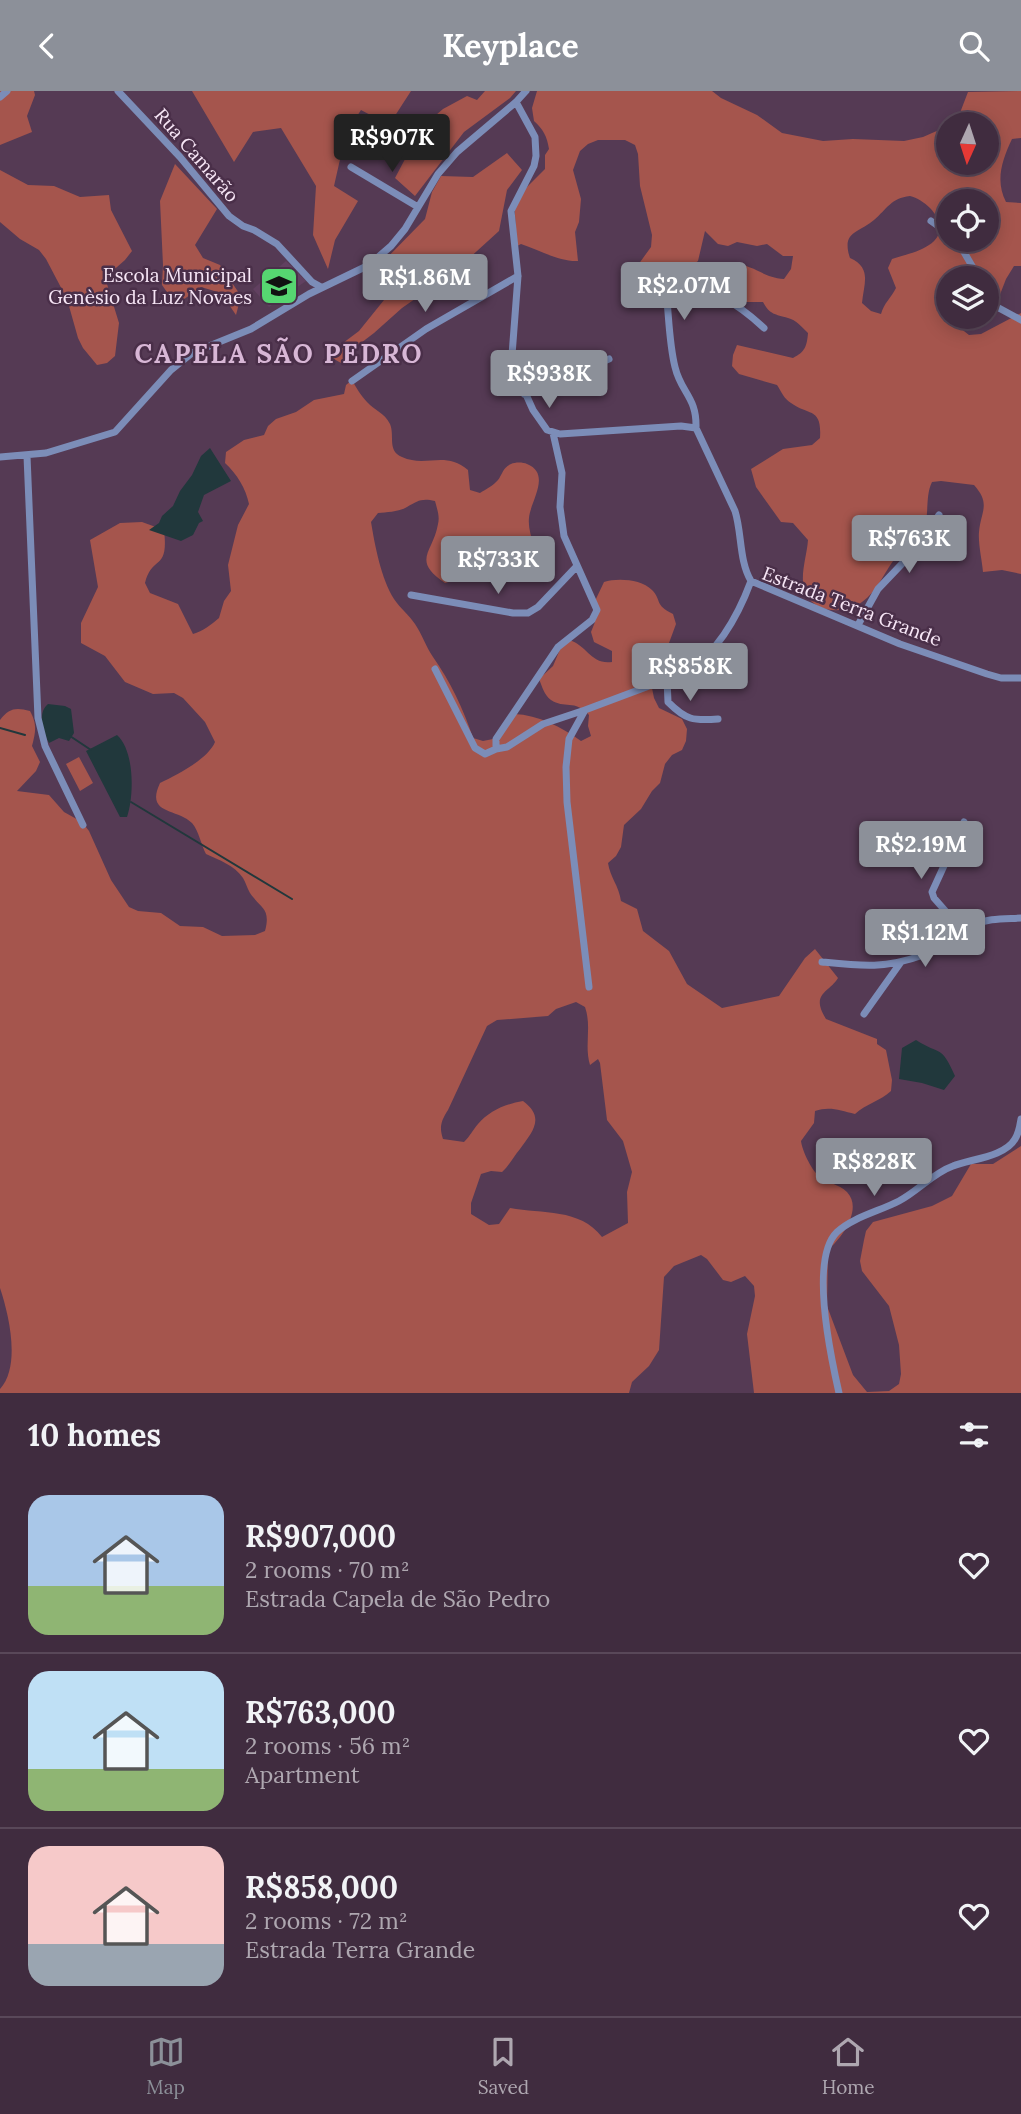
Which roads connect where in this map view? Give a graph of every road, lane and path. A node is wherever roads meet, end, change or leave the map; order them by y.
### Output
1 (7, 91) edge
2 (118, 91) edge
3 (526, 91) edge
4 (0, 97) edge
5 (516, 102) junction
6 (351, 167) dead end
7 (418, 207) junction
8 (930, 221) dead end
9 (936, 225) edge
10 (518, 276) junction
11 (321, 287) junction
12 (999, 308) edge
13 (1021, 320) edge
14 (764, 328) dead end
15 (609, 359) dead end
16 (352, 381) dead end
17 (524, 394) junction
18 (696, 428) junction
19 (554, 433) junction
20 (27, 456) junction
21 (0, 457) edge
22 (939, 515) dead end
23 (577, 566) junction
24 (751, 582) junction
25 (411, 595) dead end
26 (858, 625) junction
27 (435, 670) dead end
28 (1021, 678) edge
29 (667, 679) junction
30 (585, 710) junction
31 (718, 719) dead end
32 (496, 749) junction
33 (964, 822) dead end
34 (83, 825) dead end
35 (1021, 918) edge
36 (963, 930) junction
37 (822, 962) dead end
38 (902, 962) junction
39 (589, 987) dead end
40 (864, 1014) dead end
41 (1021, 1119) edge
42 (839, 1393) edge

1 - 4 street
2 - 11 street, Rua Camarão
3 - 5 street
5 - 7 street
5 - 10 street
6 - 7 street
7 - 11 street
8 - 9 street
10 - 16 street
10 - 17 street
11 - 20 street
12 - 13 street
14 - 18 street
15 - 17 street
17 - 19 street
18 - 19 street
18 - 24 street
19 - 23 street
20 - 21 street
20 - 34 street
22 - 26 street
23 - 25 street
23 - 32 street
24 - 26 street, Estrada Terra Grande
24 - 29 street, Estrada Terra Grande
26 - 28 street, Estrada Terra Grande
27 - 32 street
29 - 30 street, Estrada Terra Grande
29 - 31 street
30 - 32 street, Estrada Terra Grande
30 - 39 street
33 - 36 street
35 - 36 street
36 - 38 street
37 - 38 street
38 - 40 street
41 - 42 street

